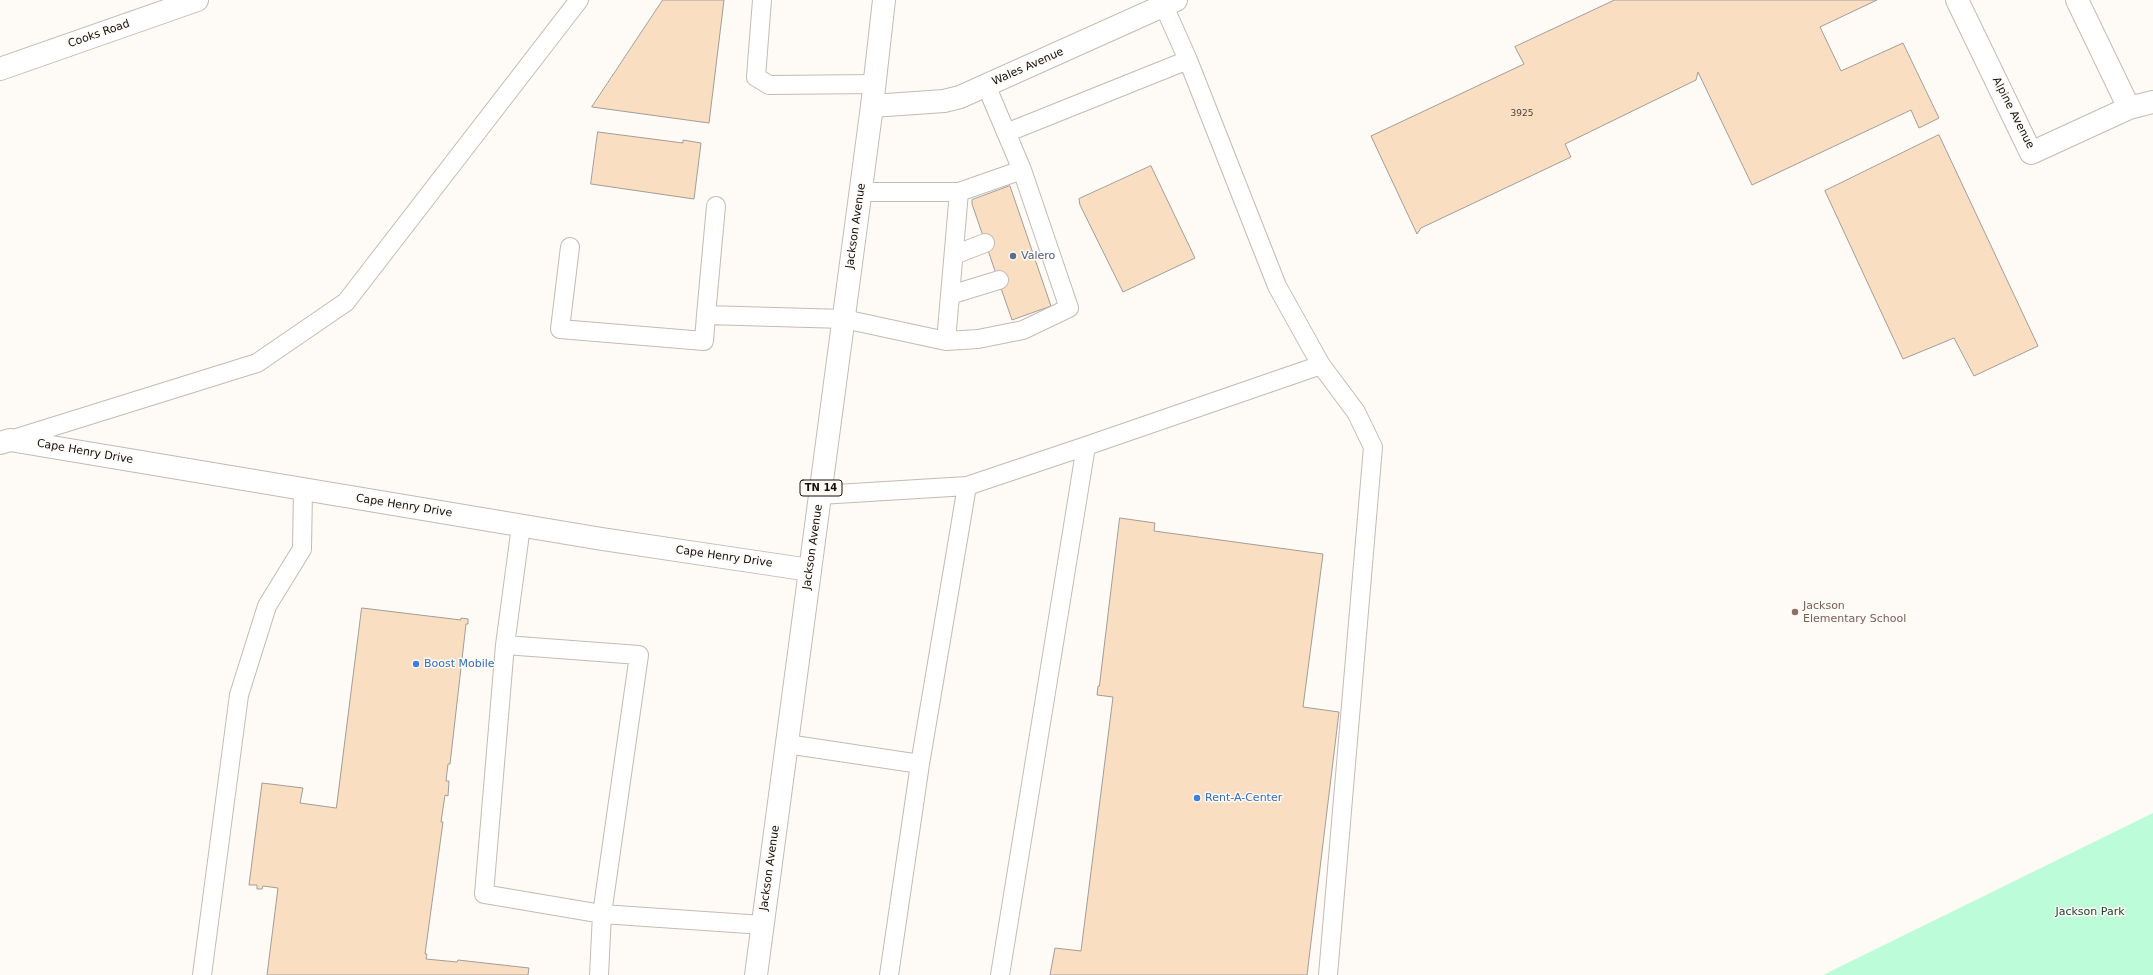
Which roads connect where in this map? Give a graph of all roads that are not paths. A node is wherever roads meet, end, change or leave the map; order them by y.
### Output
1 (197, 0) edge
2 (579, 0) edge
3 (762, 0) edge
4 (884, 0) edge
5 (1957, 0) edge
6 (2077, 0) edge
7 (1170, 3) edge
8 (1188, 60) junction
9 (0, 69) edge
10 (986, 85) junction
11 (873, 95) junction
12 (2153, 102) edge
13 (2129, 108) junction
14 (1006, 133) junction
15 (1022, 170) junction
16 (860, 192) junction
17 (959, 192) junction
18 (716, 206) dead end
19 (985, 243) dead end
20 (570, 247) dead end
21 (954, 254) junction
22 (999, 280) dead end
23 (950, 296) junction
24 (706, 315) junction
25 (844, 319) junction
26 (946, 341) junction
27 (1321, 365) junction
28 (5, 441) edge
29 (1086, 446) junction
30 (967, 486) junction
31 (303, 490) junction
32 (820, 495) junction
33 (522, 526) junction
34 (810, 570) junction
35 (505, 645) junction
36 (787, 744) junction
37 (920, 764) junction
38 (602, 914) junction
39 (763, 925) junction
40 (202, 975) edge
41 (599, 975) edge
42 (756, 975) edge
43 (889, 975) edge
44 (1000, 975) edge
45 (1328, 975) edge

1 - 9 street, Cooks Road
2 - 28 lane
3 - 11 lane
4 - 11 street, Jackson Avenue / TN 14
5 - 13 street, Alpine Avenue
6 - 13 street
7 - 8 lane
7 - 10 street, Wales Avenue
8 - 14 lane
8 - 27 lane
10 - 11 street, Wales Avenue
10 - 14 lane
11 - 16 street, Jackson Avenue / TN 14
12 - 13 street, Alpine Avenue
14 - 15 lane
15 - 17 lane
15 - 26 lane
16 - 17 lane
16 - 25 street, Jackson Avenue / TN 14
17 - 21 lane
18 - 24 lane
19 - 21 lane
20 - 24 lane
21 - 23 lane
22 - 23 lane
23 - 26 lane
24 - 25 lane
25 - 26 lane
25 - 32 street, Jackson Avenue / TN 14
27 - 29 lane
27 - 45 lane
28 - 31 street, Cape Henry Drive
29 - 30 lane
29 - 44 lane
30 - 32 lane
30 - 37 lane
31 - 33 street, Cape Henry Drive
31 - 40 lane
32 - 34 street, Jackson Avenue / TN 14
33 - 34 street, Cape Henry Drive
33 - 35 lane
34 - 36 street, Jackson Avenue / TN 14
35 - 38 lane
35 - 38 lane
36 - 37 lane
36 - 39 street, Jackson Avenue / TN 14
37 - 43 lane
38 - 39 lane
38 - 41 lane
39 - 42 street, Jackson Avenue / TN 14

